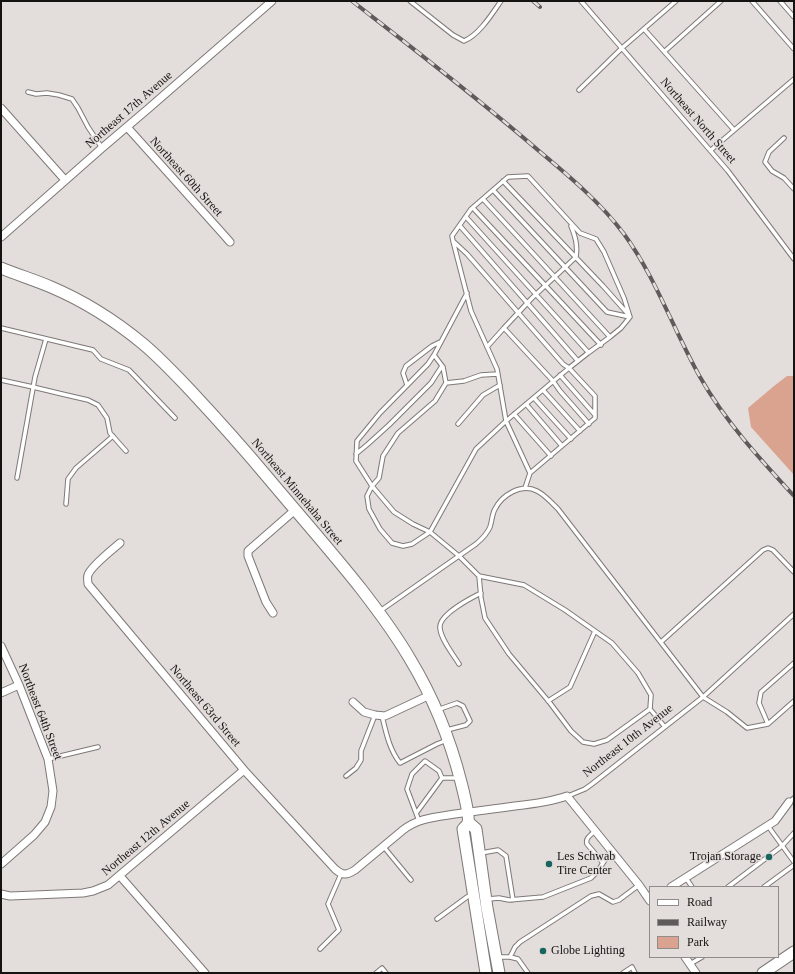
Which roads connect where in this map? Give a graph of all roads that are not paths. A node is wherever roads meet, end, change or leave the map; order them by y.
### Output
1 (272, 1) edge
2 (410, 1) edge
3 (501, 1) edge
4 (580, 1) edge
5 (676, 1) edge
6 (721, 1) edge
7 (752, 1) edge
8 (780, 1) edge
9 (794, 17) edge
10 (644, 29) junction
11 (622, 48) junction
12 (794, 49) edge
13 (664, 52) junction
14 (794, 78) edge
15 (579, 90) dead end
16 (28, 92) dead end
17 (1, 108) edge
18 (127, 127) junction
19 (734, 130) junction
20 (784, 138) dead end
21 (102, 148) junction
22 (711, 150) junction
23 (65, 180) junction
24 (503, 181) junction
25 (794, 189) edge
26 (493, 190) junction
27 (483, 199) junction
28 (473, 208) junction
29 (466, 217) junction
30 (569, 221) junction
31 (460, 226) junction
32 (1, 237) edge
33 (453, 241) junction
34 (230, 242) dead end
35 (576, 257) junction
36 (794, 259) edge
37 (565, 267) junction
38 (1, 268) edge
39 (555, 277) junction
40 (545, 285) junction
41 (467, 293) junction
42 (536, 294) junction
43 (527, 303) junction
44 (518, 312) junction
45 (630, 316) junction
46 (1, 328) edge
47 (504, 328) junction
48 (610, 337) junction
49 (46, 339) junction
50 (441, 342) junction
51 (600, 344) junction
52 (487, 347) junction
53 (588, 352) junction
54 (434, 355) junction
55 (578, 361) junction
56 (442, 366) junction
57 (569, 368) junction
58 (498, 374) junction
59 (560, 375) junction
60 (1, 380) edge
61 (553, 381) junction
62 (446, 383) junction
63 (407, 385) junction
64 (500, 385) junction
65 (33, 387) junction
66 (543, 390) junction
67 (534, 398) junction
68 (526, 404) junction
69 (514, 414) junction
70 (595, 415) junction
71 (175, 418) dead end
72 (506, 421) junction
73 (458, 424) dead end
74 (589, 424) junction
75 (580, 431) junction
76 (113, 436) junction
77 (571, 439) junction
78 (562, 446) junction
79 (126, 451) dead end
80 (356, 454) junction
81 (551, 456) junction
82 (530, 473) junction
83 (17, 478) dead end
84 (372, 486) junction
85 (525, 488) junction
86 (66, 504) dead end
87 (295, 510) junction
88 (430, 532) junction
89 (120, 543) dead end
90 (459, 556) junction
91 (794, 572) edge
92 (479, 576) junction
93 (481, 593) junction
94 (379, 612) junction
95 (273, 613) dead end
96 (794, 614) edge
97 (595, 631) junction
98 (661, 642) junction
99 (1, 646) edge
100 (794, 663) edge
101 (460, 664) dead end
102 (19, 685) junction
103 (1, 693) edge
104 (430, 695) junction
105 (703, 696) junction
106 (548, 701) junction
107 (353, 702) dead end
108 (794, 702) edge
109 (650, 709) junction
110 (436, 710) junction
111 (378, 716) junction
112 (768, 724) junction
113 (664, 727) junction
114 (446, 735) junction
115 (98, 747) dead end
116 (48, 759) junction
117 (244, 770) junction
118 (346, 776) dead end
119 (442, 778) junction
120 (460, 778) junction
121 (566, 796) junction
122 (792, 800) edge
123 (416, 812) junction
124 (468, 817) junction
125 (419, 820) junction
126 (768, 826) junction
127 (595, 831) junction
128 (794, 833) edge
129 (383, 846) junction
130 (782, 846) junction
131 (611, 851) junction
132 (479, 853) junction
133 (794, 862) edge
134 (603, 863) junction
135 (1, 864) edge
136 (794, 865) edge
137 (341, 874) junction
138 (120, 876) junction
139 (686, 878) junction
140 (411, 880) dead end
141 (639, 884) junction
142 (673, 886) edge
143 (691, 886) edge
144 (729, 886) edge
145 (765, 886) edge
146 (1, 894) edge
147 (473, 894) junction
148 (486, 899) junction
149 (649, 899) edge
150 (513, 900) junction
151 (475, 906) junction
152 (436, 919) dead end
153 (320, 949) dead end
154 (794, 952) edge
155 (496, 957) junction
156 (510, 957) junction
157 (687, 958) edge
158 (700, 958) edge
159 (690, 964) junction
160 (205, 973) edge
161 (376, 973) edge
162 (386, 973) edge
163 (486, 973) edge
164 (499, 973) edge
165 (528, 973) edge
166 (623, 973) edge
167 (636, 973) edge
168 (696, 973) edge
169 (762, 973) edge

1 - 18 street, Northeast 17th Avenue
2 - 3 lane
4 - 11 lane, Northeast North Street
5 - 10 lane
6 - 13 lane
7 - 12 lane
8 - 9 lane
10 - 11 lane
10 - 13 lane
11 - 15 lane
11 - 22 lane, Northeast North Street
13 - 19 lane
14 - 19 lane
16 - 21 lane
17 - 23 street
18 - 21 street, Northeast 17th Avenue
18 - 34 street, Northeast 60th Street
19 - 22 lane
20 - 25 lane
21 - 23 street, Northeast 17th Avenue
22 - 36 lane, Northeast North Street
23 - 32 street, Northeast 17th Avenue
24 - 26 lane
24 - 30 lane
24 - 35 lane
26 - 27 lane
26 - 37 lane
27 - 28 lane
27 - 39 lane
28 - 29 lane
28 - 40 lane
29 - 31 lane
29 - 42 lane
30 - 35 lane
30 - 45 lane
31 - 33 lane
31 - 43 lane
33 - 41 lane
33 - 44 lane
35 - 37 lane
35 - 45 lane
37 - 39 lane
37 - 45 lane
38 - 87 main road, Northeast Minnehaha Street
39 - 40 lane
39 - 48 lane
40 - 42 lane
40 - 51 lane
41 - 50 lane
41 - 52 lane
42 - 43 lane
42 - 53 lane
43 - 44 lane
43 - 55 lane
44 - 47 lane
44 - 57 lane
45 - 48 lane
46 - 49 lane
47 - 52 lane
47 - 61 lane
48 - 51 lane
49 - 65 lane
49 - 71 lane
50 - 54 lane
50 - 63 lane
51 - 53 lane
52 - 58 lane
53 - 55 lane
54 - 56 lane
54 - 63 lane
55 - 57 lane
56 - 62 lane
56 - 80 lane
57 - 59 lane
57 - 70 lane
58 - 62 lane
58 - 64 lane
59 - 61 lane
59 - 70 lane
60 - 65 lane
61 - 66 lane
61 - 74 lane
62 - 84 lane
63 - 80 lane
64 - 72 lane
64 - 73 lane
65 - 76 lane
65 - 83 lane
66 - 67 lane
66 - 75 lane
67 - 68 lane
67 - 77 lane
68 - 69 lane
68 - 78 lane
69 - 72 lane
69 - 81 lane
70 - 74 lane
72 - 82 lane
72 - 88 lane
74 - 75 lane
75 - 77 lane
76 - 79 lane
76 - 86 lane
77 - 78 lane
78 - 81 lane
80 - 84 lane
81 - 82 lane
82 - 85 lane
84 - 88 lane
84 - 88 lane
85 - 90 lane
85 - 98 lane
87 - 94 main road, Northeast Minnehaha Street
87 - 95 street
88 - 90 lane
89 - 117 street, Northeast 63rd Street
90 - 92 lane
90 - 94 lane
91 - 98 lane
92 - 93 lane
92 - 97 lane
93 - 101 lane
93 - 106 lane
94 - 104 main road, Northeast Minnehaha Street
96 - 105 lane, Northeast 10th Avenue
97 - 106 lane
97 - 109 lane
98 - 105 lane
99 - 102 street, Northeast 64th Street
100 - 112 lane
102 - 103 street
102 - 116 street, Northeast 64th Street
104 - 110 main road, Northeast Minnehaha Street
104 - 111 street
105 - 112 lane
105 - 113 lane, Northeast 10th Avenue
106 - 109 lane
107 - 111 street
108 - 112 lane
109 - 113 lane
110 - 114 main road, Northeast Minnehaha Street
110 - 114 lane
111 - 114 lane
111 - 118 lane
113 - 121 lane, Northeast 10th Avenue
114 - 120 main road, Northeast Minnehaha Street
115 - 116 lane
116 - 135 street, Northeast 64th Street
117 - 137 street, Northeast 63rd Street
117 - 138 street, Northeast 12th Avenue
119 - 120 lane
119 - 123 lane
119 - 123 lane
120 - 124 main road, Northeast Minnehaha Street
121 - 124 street, Northeast 10th Avenue
121 - 127 street
122 - 126 street
123 - 125 lane
124 - 125 street, Northeast 10th Avenue
124 - 132 main road, Northeast Minnehaha Street
124 - 147 main road, Northeast Minnehaha Street
125 - 129 street
126 - 130 lane
126 - 139 street
127 - 131 street
127 - 134 lane
128 - 130 lane
129 - 137 street
129 - 140 lane
130 - 133 lane
130 - 144 lane
131 - 134 lane
131 - 141 street
132 - 148 main road, Northeast Minnehaha Street
132 - 150 lane
134 - 150 lane
136 - 145 lane
137 - 153 lane
138 - 146 street, Northeast 12th Avenue
138 - 160 street
139 - 142 street
139 - 143 lane
141 - 149 street
141 - 156 lane
147 - 151 main road, Northeast Minnehaha Street
147 - 152 lane
148 - 150 lane
148 - 155 main road, Northeast Minnehaha Street
151 - 155 main road
151 - 163 main road, Northeast Minnehaha Street
154 - 169 main road
155 - 156 lane
155 - 164 main road, Northeast Minnehaha Street
156 - 165 lane
157 - 159 street
158 - 159 lane
159 - 168 street
161 - 162 lane
166 - 167 lane

